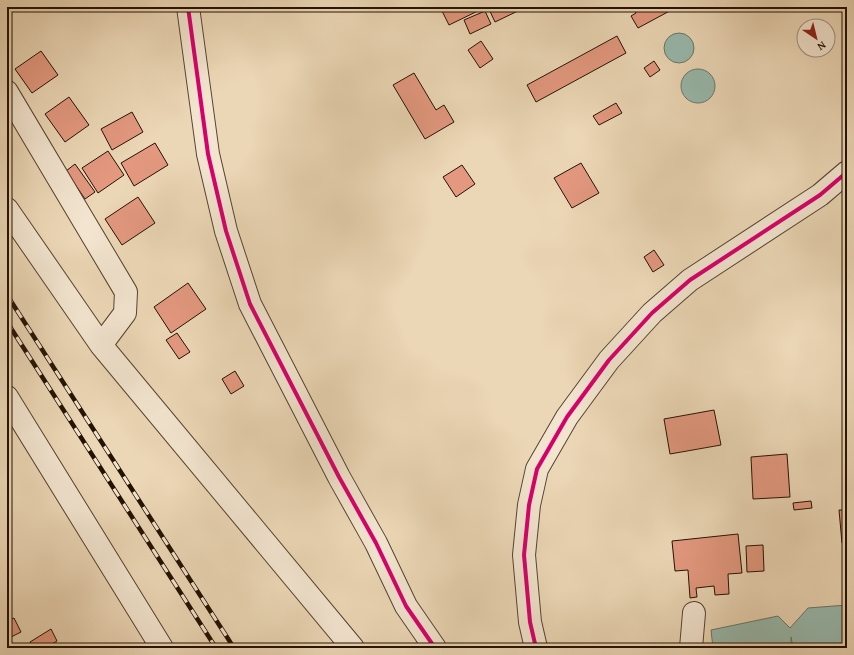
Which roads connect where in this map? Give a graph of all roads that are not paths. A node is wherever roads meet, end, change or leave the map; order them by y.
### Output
1 (188, 7) edge
2 (7, 92) edge
3 (847, 172) edge
4 (7, 209) edge
5 (101, 345) junction
6 (7, 397) edge
7 (694, 613) dead end
8 (162, 648) edge
9 (353, 648) edge
10 (435, 648) edge
11 (536, 648) edge
12 (691, 648) edge

1 - 10 street
2 - 5 street
3 - 11 street
4 - 5 street
5 - 9 street
6 - 8 street
7 - 12 street

